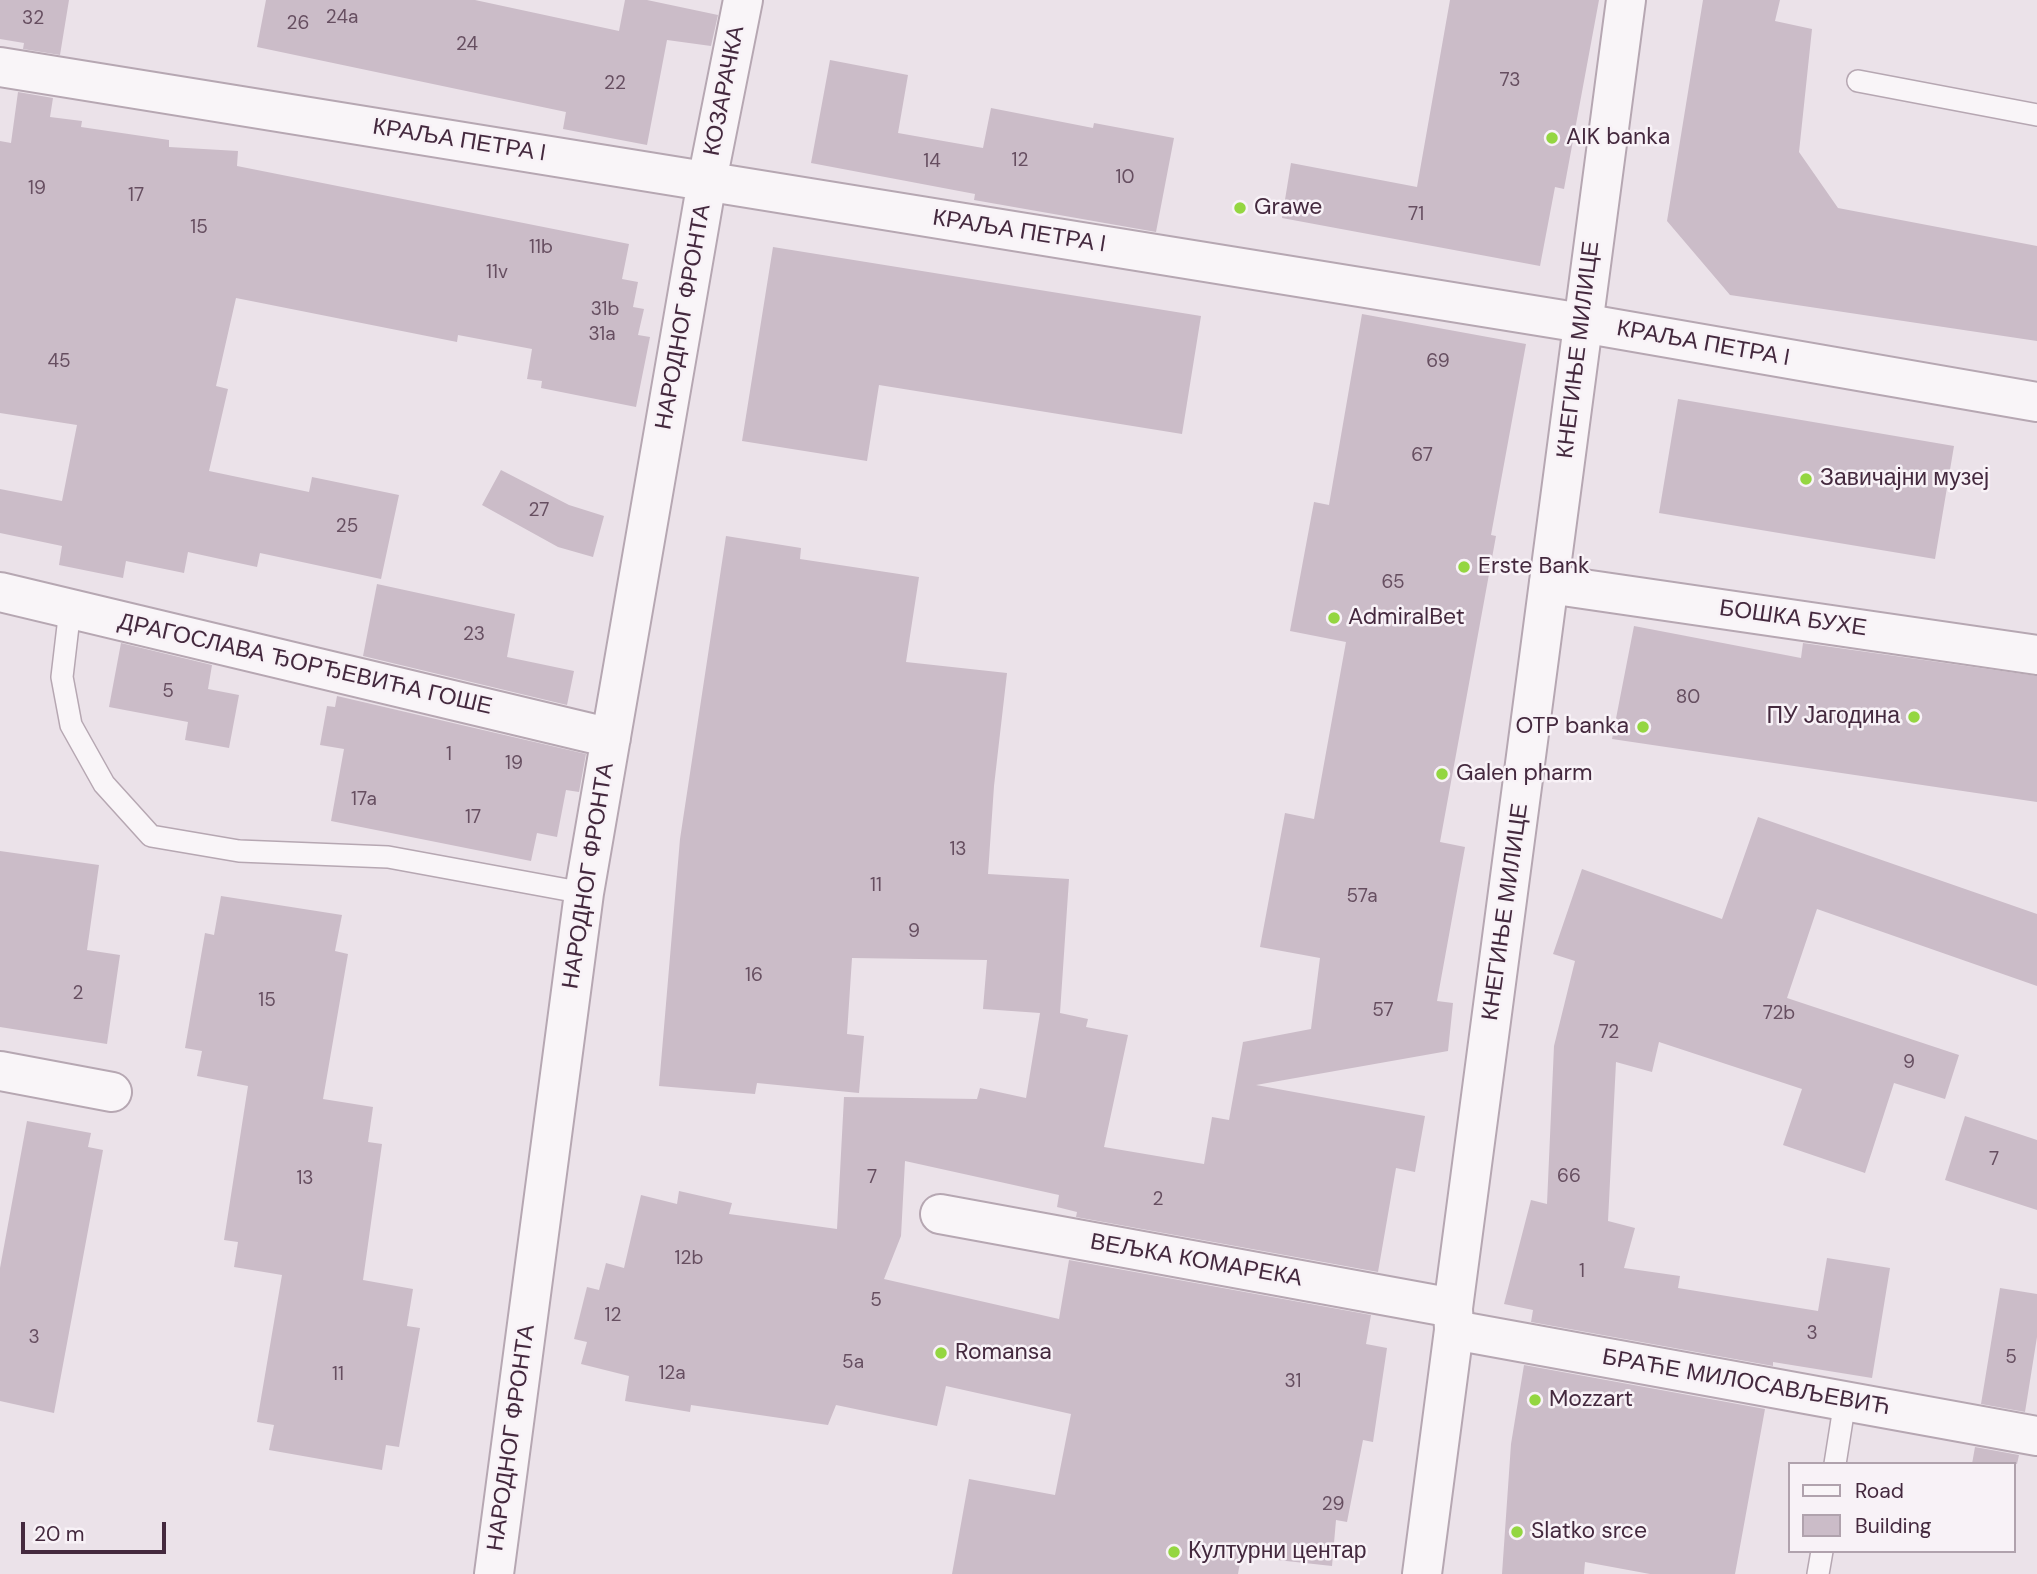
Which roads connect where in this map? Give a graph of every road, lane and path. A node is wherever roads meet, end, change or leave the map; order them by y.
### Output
1 (743, 0) edge
2 (1626, 0) edge
3 (0, 66) edge
4 (1858, 80) dead end
5 (2037, 114) edge
6 (708, 181) junction
7 (1582, 323) junction
8 (2037, 402) edge
9 (1549, 584) junction
10 (0, 592) edge
11 (70, 609) junction
12 (2037, 655) edge
13 (611, 738) junction
14 (584, 893) junction
15 (0, 1071) edge
16 (112, 1091) dead end
17 (940, 1214) dead end
18 (1454, 1319) junction
19 (1844, 1401) junction
20 (2037, 1436) edge
21 (1835, 1462) edge
22 (1822, 1553) edge
23 (494, 1574) edge
24 (1422, 1574) edge
25 (1818, 1574) edge

1 - 6 street, КОЗАРАЧКА
2 - 7 street, КНЕГИЊЕ МИЛИЦЕ
3 - 6 street, КРАЉА ПЕТРА I
4 - 5 lane
6 - 7 street, КРАЉА ПЕТРА I
6 - 13 street, НАРОДНОГ ФРОНТА
7 - 8 street, КРАЉА ПЕТРА I
7 - 9 street, КНЕГИЊЕ МИЛИЦЕ
9 - 12 street, БОШКА БУХЕ
9 - 18 street, КНЕГИЊЕ МИЛИЦЕ
10 - 11 street, ДРАГОСЛАВА ЂОРЂЕВИЋА ГОШЕ
11 - 13 street, ДРАГОСЛАВА ЂОРЂЕВИЋА ГОШЕ
11 - 14 lane
13 - 14 street, НАРОДНОГ ФРОНТА
14 - 23 street, НАРОДНОГ ФРОНТА
15 - 16 street
17 - 18 street, ВЕЉКА КОМАРЕКА
18 - 19 street, БРАЋЕ МИЛОСАВЉЕВИЋ
18 - 24 street, КНЕГИЊЕ МИЛИЦЕ
19 - 20 street, БРАЋЕ МИЛОСАВЉЕВИЋ
19 - 21 lane
22 - 25 lane

